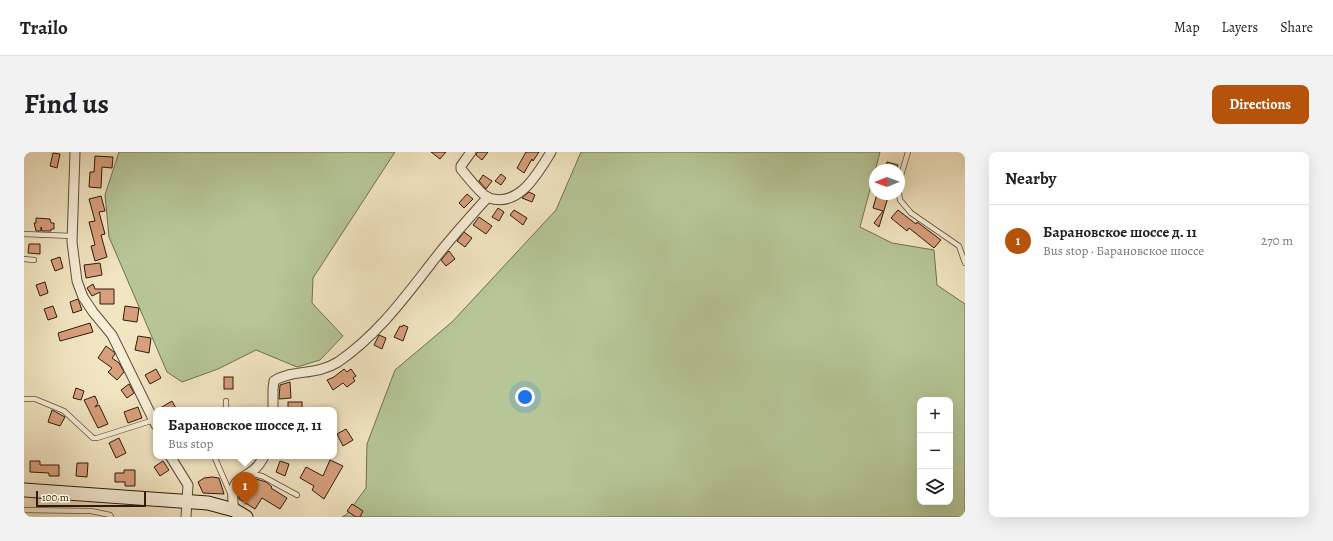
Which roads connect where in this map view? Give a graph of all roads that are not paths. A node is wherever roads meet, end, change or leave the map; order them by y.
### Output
1 (75, 152) edge
2 (471, 152) edge
3 (551, 152) edge
4 (908, 152) edge
5 (904, 164) edge
6 (488, 197) junction
7 (900, 200) edge
8 (24, 234) edge
9 (72, 236) junction
10 (24, 259) edge
11 (34, 260) dead end
12 (965, 263) edge
13 (24, 399) edge
14 (226, 400) dead end
15 (226, 407) edge
16 (273, 407) edge
17 (153, 419) edge
18 (153, 424) edge
19 (172, 459) edge
20 (215, 459) edge
21 (262, 459) edge
22 (251, 474) junction
23 (24, 490) edge
24 (297, 495) dead end
25 (232, 496) junction
26 (188, 502) junction
27 (24, 510) edge
28 (234, 510) junction
29 (111, 517) edge
30 (186, 517) edge
31 (246, 517) edge

1 - 9 street
2 - 6 street
3 - 6 street
4 - 5 lane
6 - 16 street
7 - 12 lane
8 - 9 lane
9 - 17 street
10 - 11 lane
13 - 18 lane
14 - 15 lane
19 - 26 street
20 - 25 lane
21 - 22 street
22 - 24 lane
22 - 25 street
23 - 26 main road
25 - 28 street
26 - 28 main road
26 - 30 street
27 - 29 lane
28 - 31 main road

